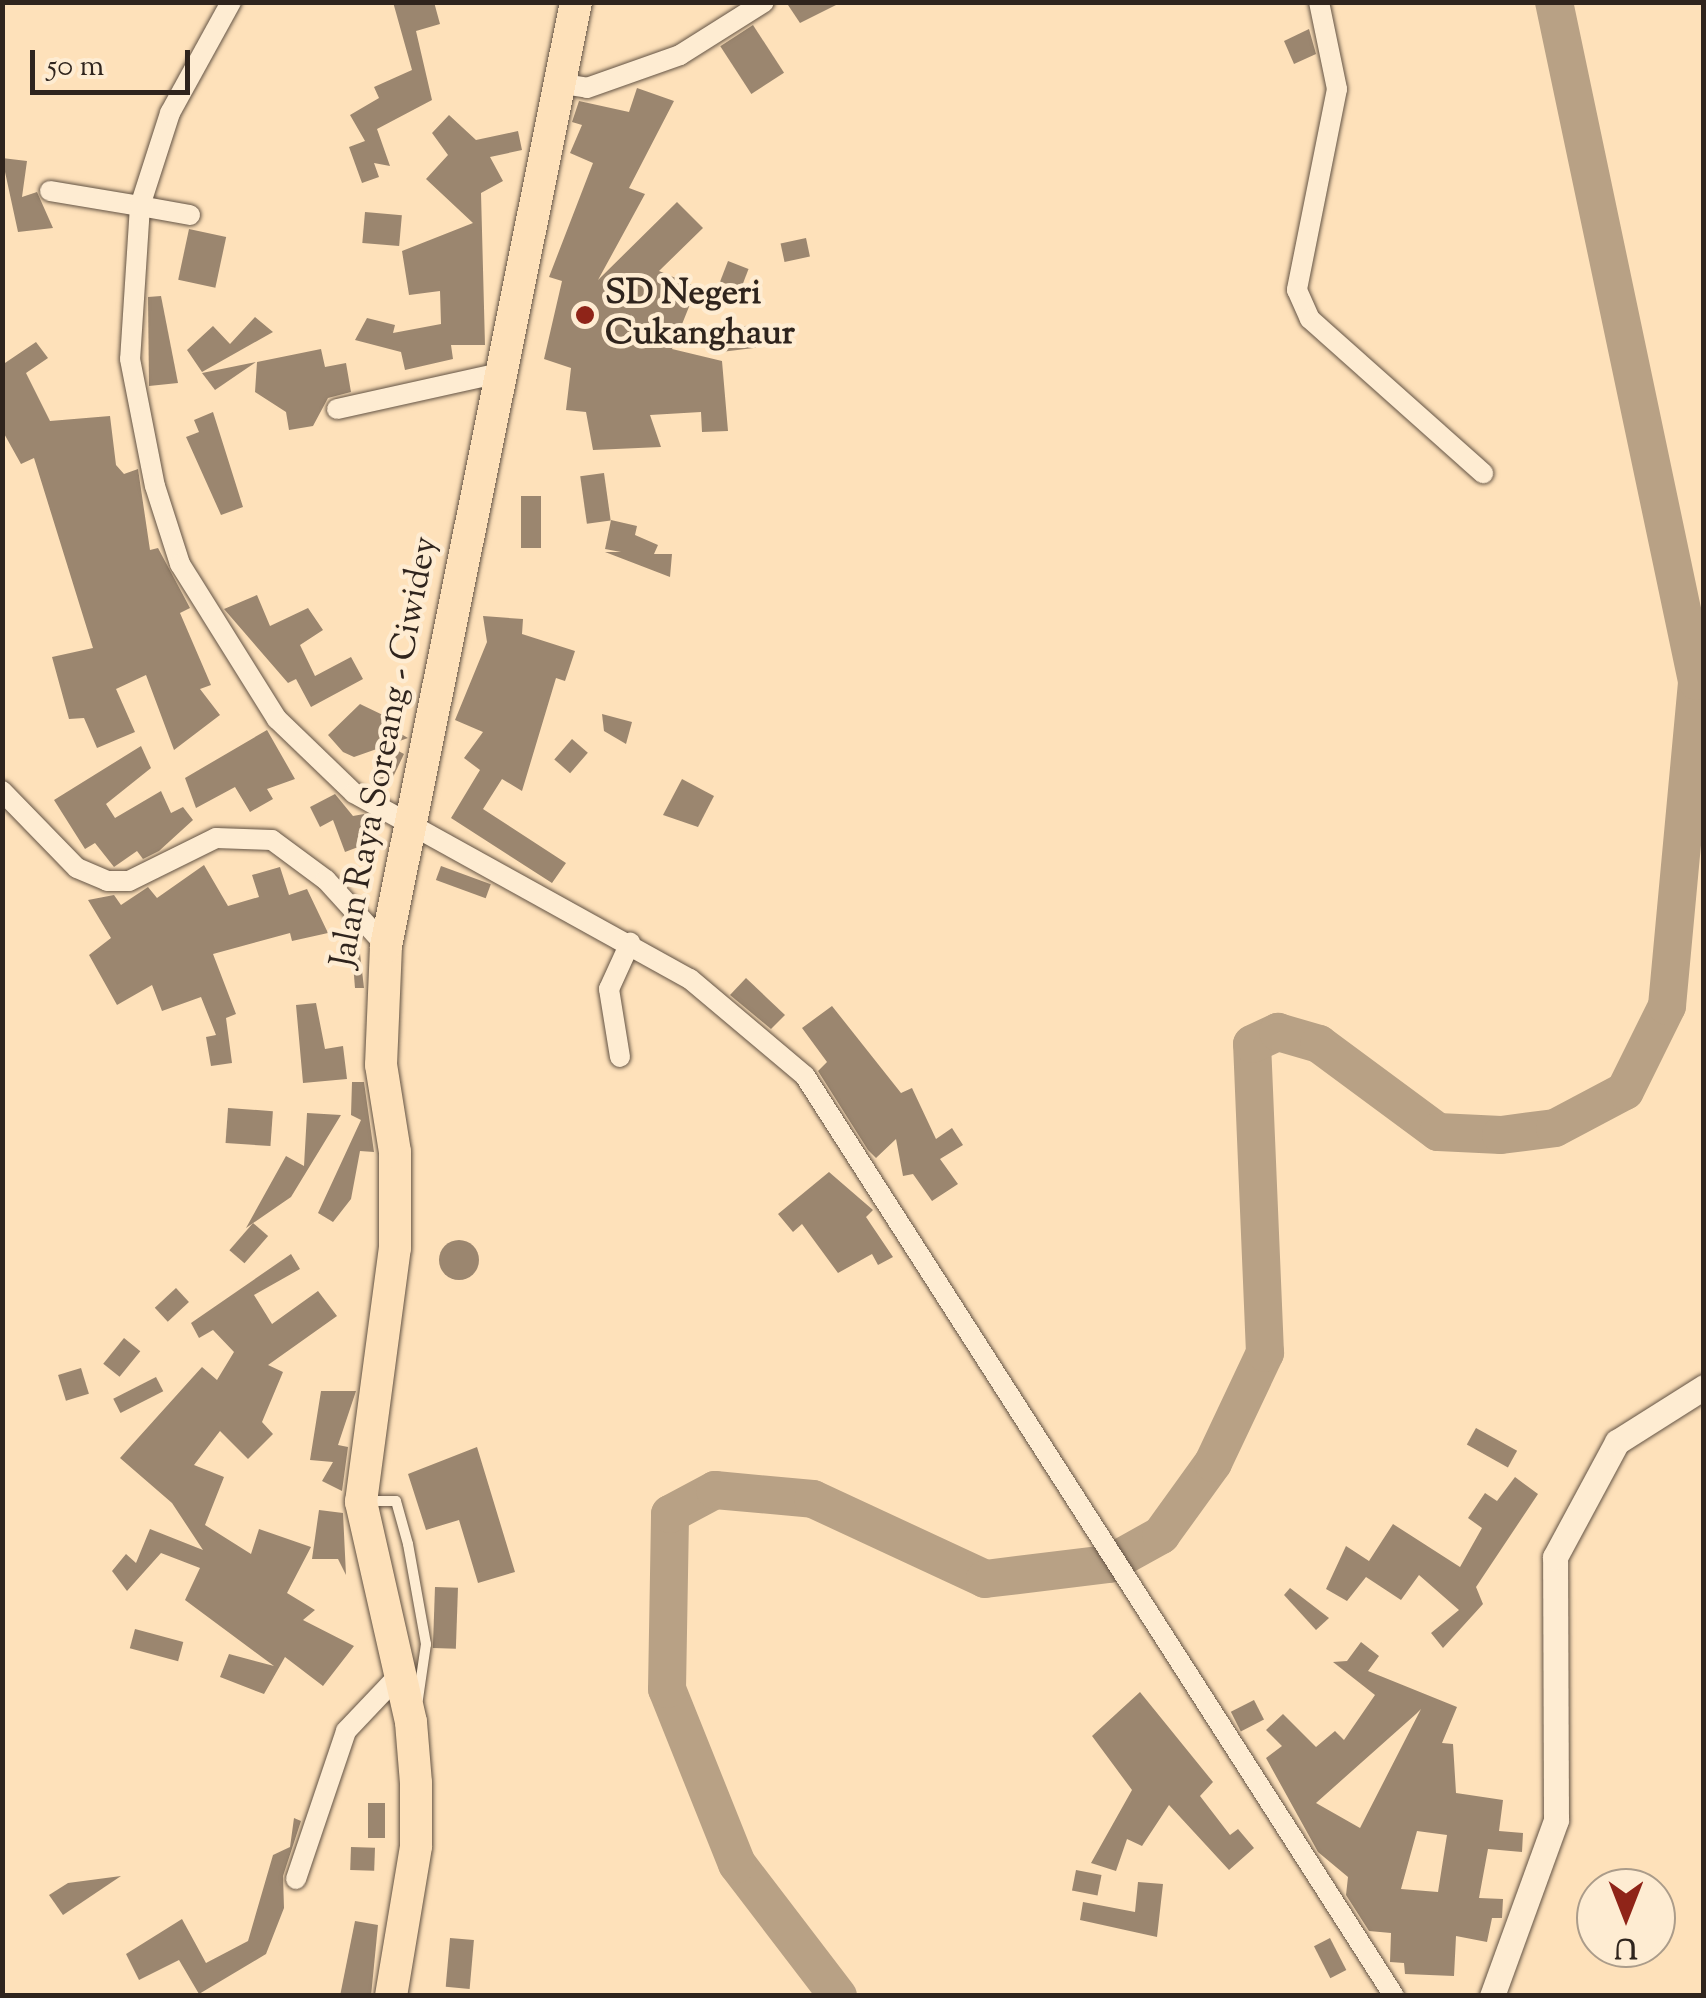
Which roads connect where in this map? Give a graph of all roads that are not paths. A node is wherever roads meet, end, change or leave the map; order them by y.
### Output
1 (231, 2) edge
2 (576, 2) edge
3 (764, 2) edge
4 (1319, 2) edge
5 (557, 83) junction
6 (50, 192) dead end
7 (140, 206) junction
8 (190, 215) dead end
9 (499, 373) junction
10 (337, 409) dead end
11 (1483, 472) dead end
12 (2, 792) edge
13 (411, 830) junction
14 (630, 944) junction
15 (386, 946) junction
16 (620, 1057) dead end
17 (1704, 1387) edge
18 (361, 1502) junction
19 (401, 1672) junction
20 (411, 1722) junction
21 (296, 1879) dead end
22 (391, 1996) edge
23 (1394, 1996) edge
24 (1492, 1996) edge

1 - 7 street
2 - 5 highway, Jalan Raya Soreang - Ciwidey
3 - 5 street
4 - 11 street
5 - 9 highway, Jalan Raya Soreang - Ciwidey
6 - 7 street
7 - 8 street
7 - 13 street
9 - 10 street
9 - 13 highway, Jalan Raya Soreang - Ciwidey
12 - 15 street
13 - 14 street
13 - 15 highway, Jalan Raya Soreang - Ciwidey
14 - 16 street
14 - 23 street
15 - 18 highway, Jalan Raya Soreang - Ciwidey
17 - 24 street
18 - 19 highway, Jalan Raya Soreang - Ciwidey
18 - 20 lane
19 - 20 highway, Jalan Raya Soreang - Ciwidey
19 - 21 street
20 - 22 highway, Jalan Raya Soreang - Ciwidey

